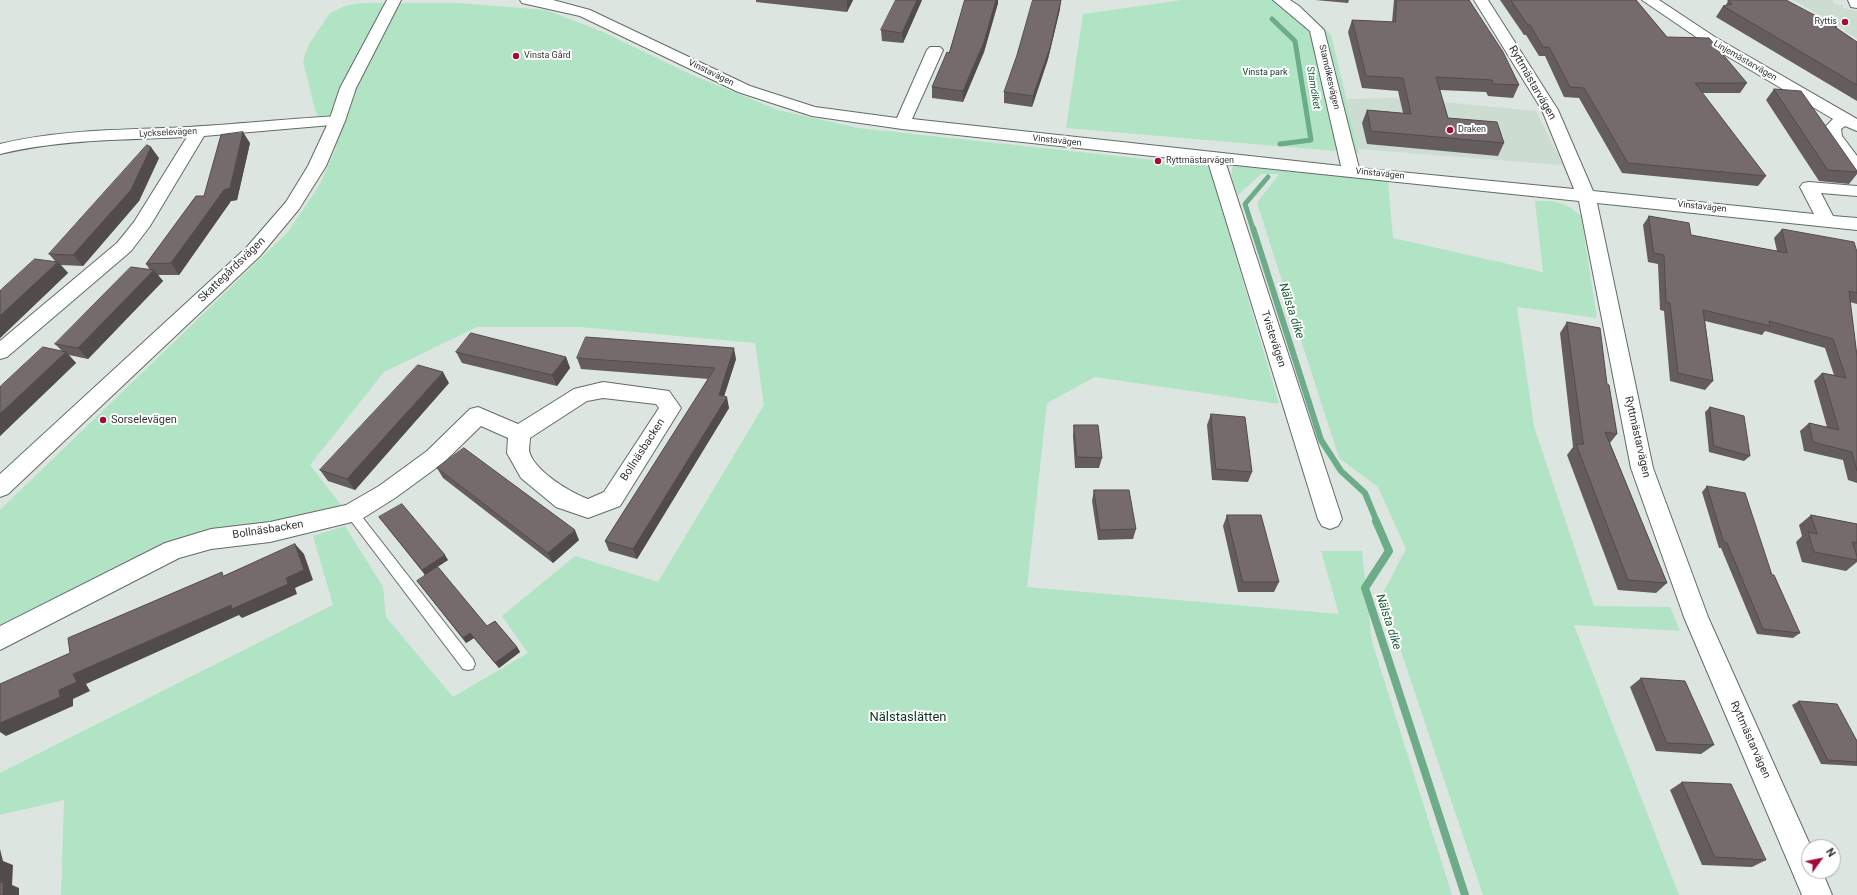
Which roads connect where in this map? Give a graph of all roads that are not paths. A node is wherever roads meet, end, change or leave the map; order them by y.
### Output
1 (394, 0) edge
2 (527, 0) edge
3 (1280, 0) edge
4 (1481, 0) edge
5 (1648, 0) edge
6 (935, 50) dead end
7 (337, 121) junction
8 (1851, 122) edge
9 (902, 124) junction
10 (198, 132) junction
11 (0, 149) edge
12 (1215, 158) junction
13 (1857, 168) edge
14 (1351, 171) junction
15 (1857, 191) edge
16 (1585, 195) junction
17 (1826, 220) junction
18 (1857, 224) edge
19 (0, 352) edge
20 (519, 434) junction
21 (0, 488) edge
22 (352, 513) junction
23 (1330, 519) dead end
24 (0, 639) edge
25 (468, 664) dead end
26 (1817, 895) edge

1 - 7 street, Skattegårdsvägen
2 - 9 street, Vinstavägen
3 - 14 street, Stamdikesvägen
4 - 16 street, Ryttmästarvägen
5 - 8 street, Linjemästarvägen
6 - 9 street
7 - 10 street, Lyckselevägen
7 - 21 street, Skattegårdsvägen
8 - 13 street, Linjemästarvägen
9 - 12 street, Vinstavägen
10 - 11 street, Lyckselevägen
10 - 19 street
12 - 14 street, Vinstavägen
12 - 23 street, Tvistevägen
14 - 16 street, Vinstavägen
15 - 17 street
16 - 17 street, Vinstavägen
16 - 26 street, Ryttmästarvägen
17 - 18 street, Vinstavägen
20 - 20 street, Bollnäsbacken
20 - 22 street, Bollnäsbacken
22 - 24 street, Bollnäsbacken
22 - 25 lane

